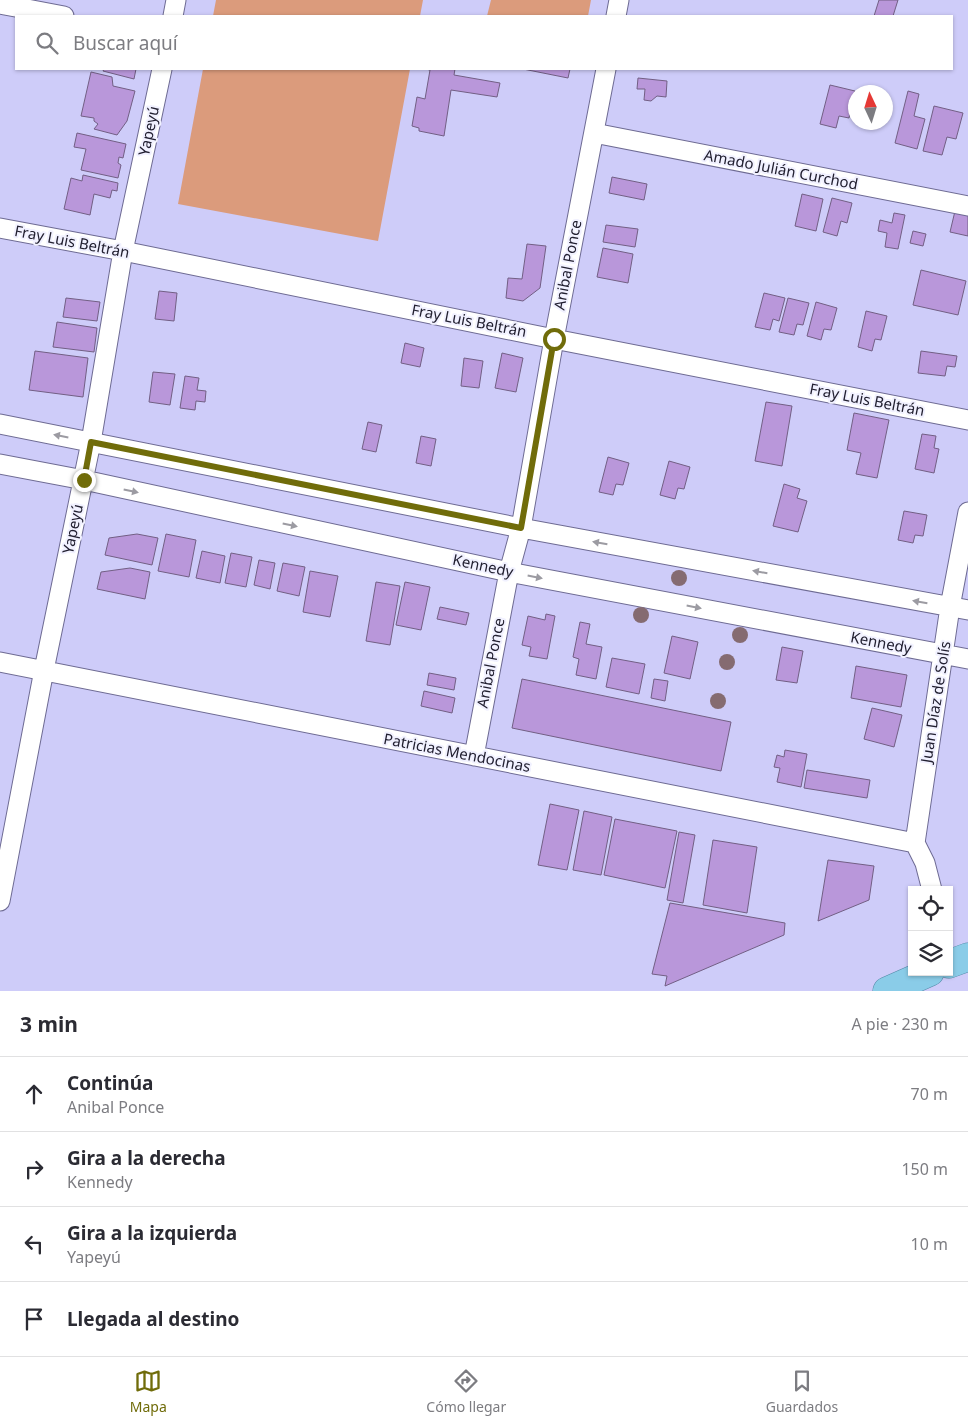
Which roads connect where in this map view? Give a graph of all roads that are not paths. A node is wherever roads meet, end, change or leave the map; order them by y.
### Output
1 (176, 0) edge
2 (619, 0) edge
3 (0, 4) edge
4 (59, 15) edge
5 (173, 15) edge
6 (616, 15) edge
7 (162, 70) edge
8 (606, 70) edge
9 (594, 133) junction
10 (968, 206) edge
11 (0, 228) edge
12 (123, 251) junction
13 (554, 339) junction
14 (968, 420) edge
15 (0, 424) edge
16 (91, 442) junction
17 (0, 464) edge
18 (84, 480) junction
19 (968, 512) edge
20 (521, 528) junction
21 (509, 572) junction
22 (959, 609) edge
23 (943, 655) junction
24 (968, 660) edge
25 (0, 662) edge
26 (44, 670) junction
27 (474, 756) junction
28 (915, 843) junction
29 (931, 886) edge
30 (0, 901) edge
31 (968, 957) edge
32 (953, 963) edge
33 (921, 976) edge
34 (887, 991) edge

1 - 5 street
2 - 6 street
3 - 4 street
7 - 12 street, Yapeyú
8 - 9 street, Anibal Ponce
9 - 10 street, Amado Julián Curchod
9 - 13 street, Anibal Ponce
11 - 12 street, Fray Luis Beltrán
12 - 13 street, Fray Luis Beltrán
12 - 16 street, Yapeyú
13 - 14 street, Fray Luis Beltrán
13 - 20 street, Anibal Ponce
16 -> 15 street
16 - 18 street, Yapeyú
16 - 20 street
17 - 18 street, Kennedy
18 -> 21 street, Kennedy
18 - 26 street, Yapeyú
19 - 22 street, Juan Díaz de Solís
20 - 21 street, Anibal Ponce
22 -> 20 street
21 -> 23 street, Kennedy
21 - 27 street, Anibal Ponce
22 - 23 street, Juan Díaz de Solís
23 - 24 street, Kennedy
23 - 28 street, Juan Díaz de Solís
25 - 26 street, Patricias Mendocinas
26 - 27 street, Patricias Mendocinas
26 - 30 street, Yapeyú
27 - 28 street, Patricias Mendocinas
28 - 29 street
31 - 32 highway
33 - 34 highway

